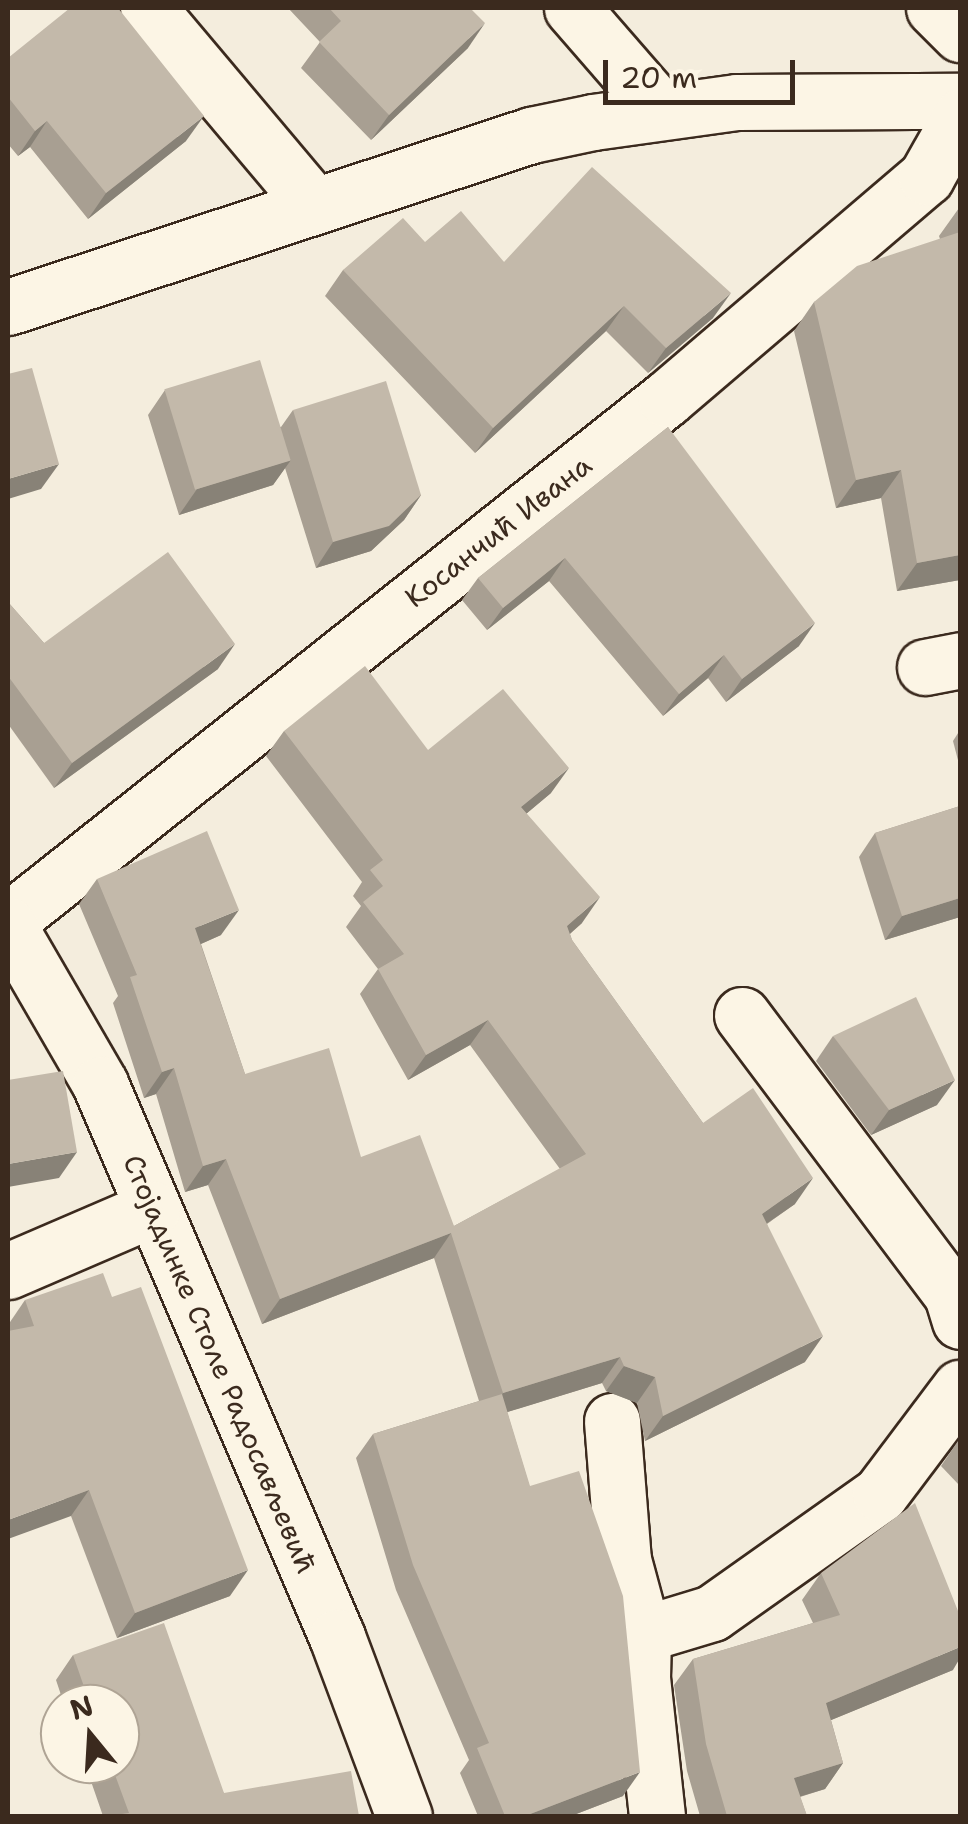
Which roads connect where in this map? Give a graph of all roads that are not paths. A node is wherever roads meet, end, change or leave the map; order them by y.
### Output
1 (148, 8) edge
2 (572, 8) edge
3 (934, 8) edge
4 (960, 34) edge
5 (960, 101) edge
6 (660, 108) junction
7 (960, 117) edge
8 (314, 204) junction
9 (8, 307) edge
10 (8, 923) edge
11 (742, 1016) dead end
12 (152, 1209) junction
13 (8, 1271) edge
14 (960, 1322) edge
15 (960, 1388) edge
16 (612, 1421) dead end
17 (643, 1634) junction
18 (404, 1816) edge
19 (657, 1816) edge

1 - 8 street
2 - 6 street
3 - 4 street
5 - 6 street
6 - 8 street
7 - 10 street, Косанчић Ивана
8 - 9 street
10 - 12 street, Стојадинке Столе Радосављевић
11 - 14 street
12 - 13 street
12 - 18 street, Стојадинке Столе Радосављевић
15 - 17 street
16 - 17 street
17 - 19 street

